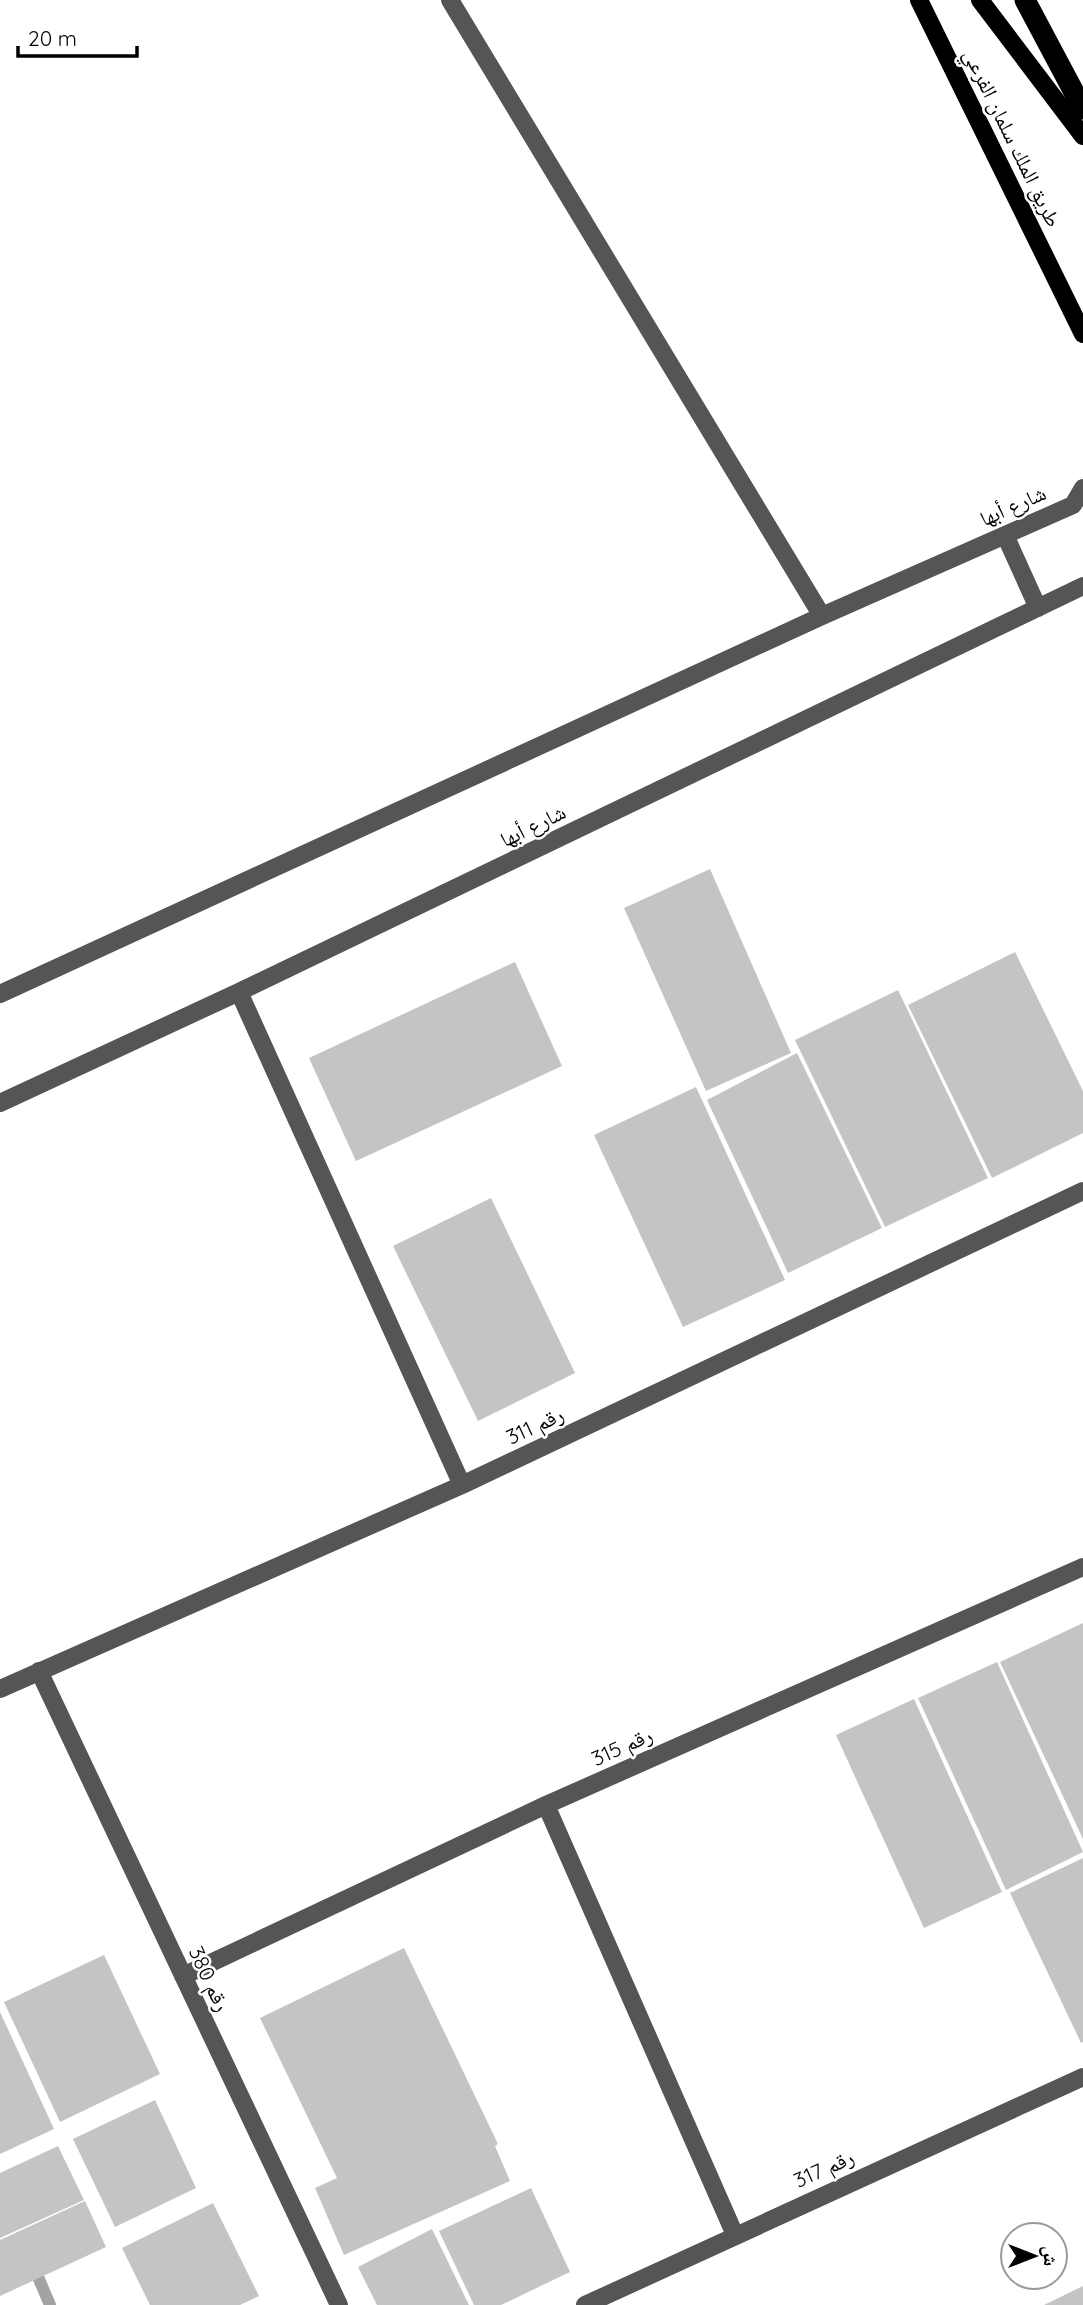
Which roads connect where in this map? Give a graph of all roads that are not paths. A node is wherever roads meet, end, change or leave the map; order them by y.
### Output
1 (450, 0) edge
2 (919, 0) edge
3 (981, 0) edge
4 (1025, 0) edge
5 (1083, 110) edge
6 (1083, 136) edge
7 (1083, 334) edge
8 (1083, 488) edge
9 (1005, 535) junction
10 (1083, 586) edge
11 (1038, 608) junction
12 (822, 616) junction
13 (239, 992) junction
14 (0, 994) edge
15 (0, 1103) edge
16 (1083, 1192) edge
17 (462, 1485) junction
18 (1083, 1567) edge
19 (39, 1671) junction
20 (0, 1689) edge
21 (546, 1805) junction
22 (183, 1976) junction
23 (1083, 2077) edge
24 (735, 2235) junction
25 (338, 2305) edge
26 (585, 2305) edge

1 - 12 street
2 - 7 main road, طريق الملك سلمان الفرعي
3 - 6 main road
4 - 5 highway
8 - 9 street, شارع أبها
9 - 11 street
9 - 12 street, شارع أبها
10 - 11 street, شارع أبها
11 - 13 street, شارع أبها
12 - 14 street, شارع أبها
13 - 15 street, شارع أبها
13 - 17 street
16 - 17 street, رقم 311
17 - 19 street, رقم 311
18 - 21 street, رقم 315
19 - 20 street, رقم 311
19 - 22 street, رقم 380
21 - 22 street, رقم 315
21 - 24 street
22 - 25 street, رقم 380
23 - 24 street, رقم 317
24 - 26 street, رقم 317

